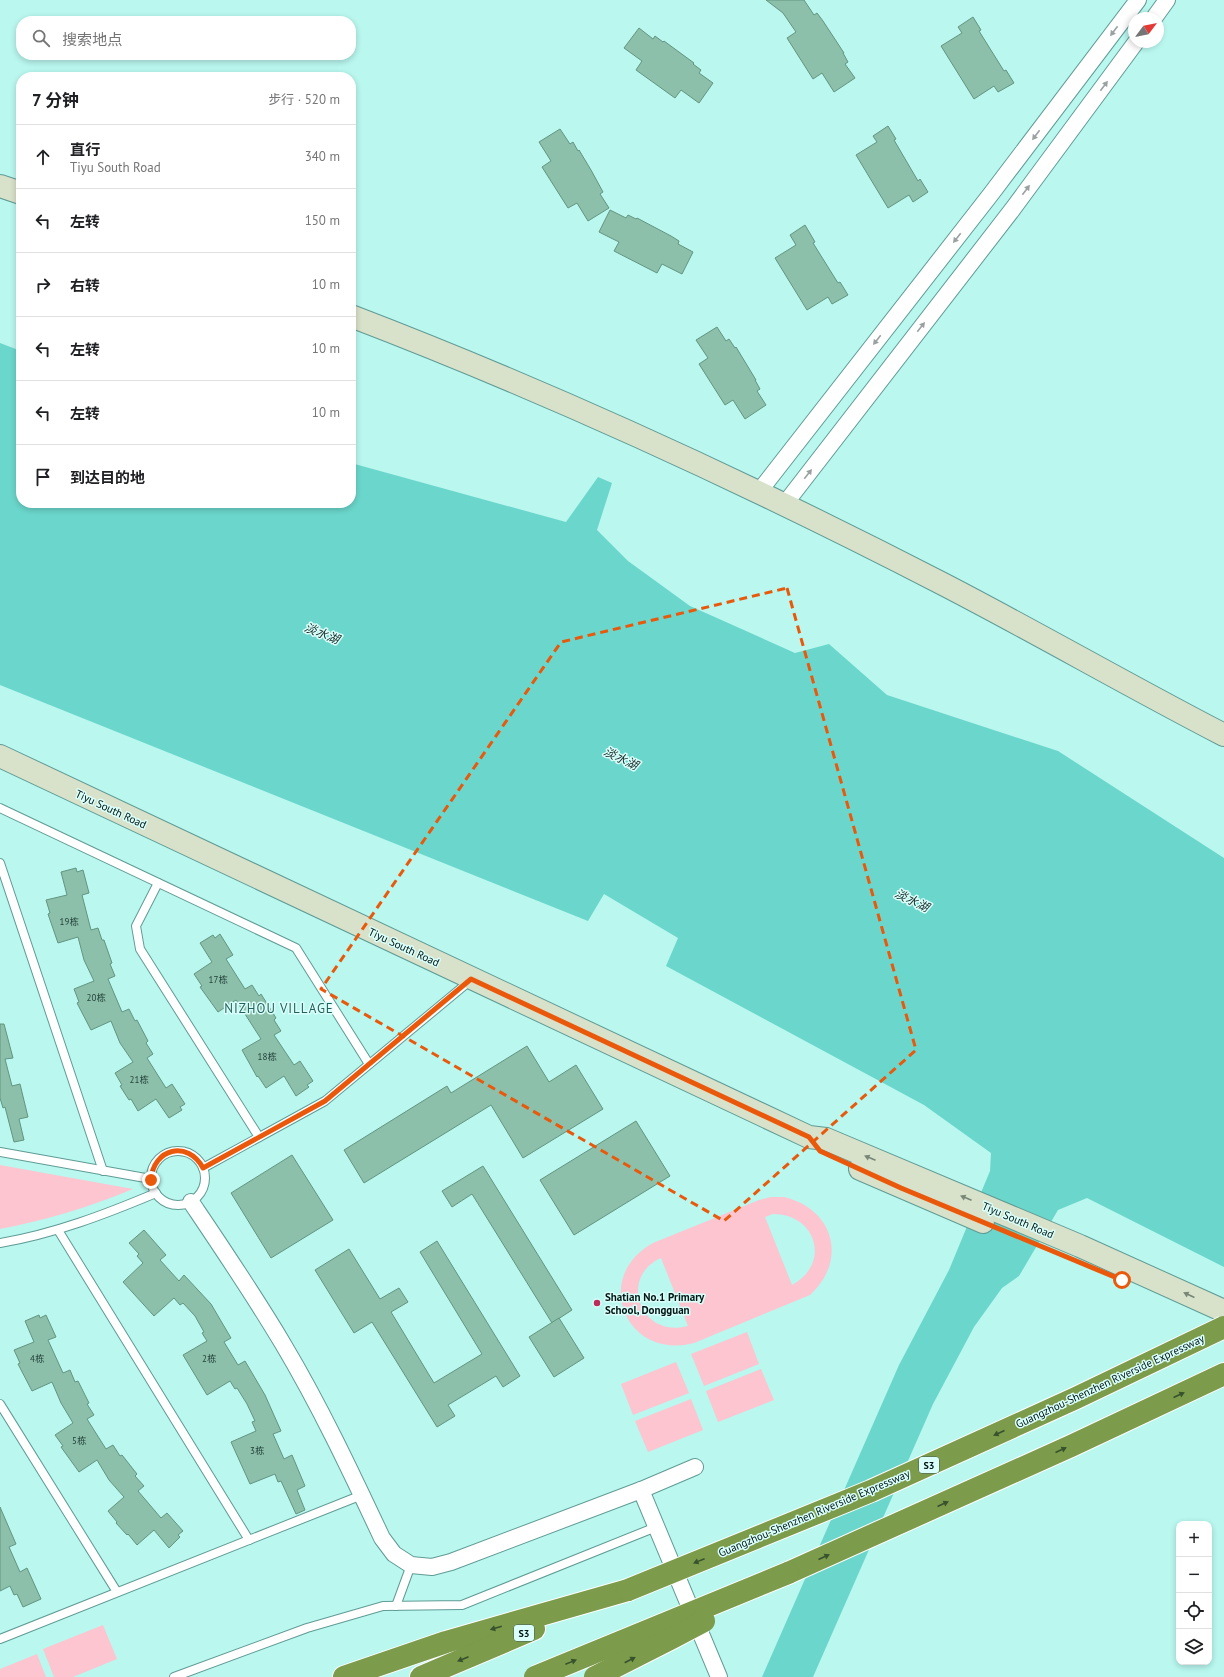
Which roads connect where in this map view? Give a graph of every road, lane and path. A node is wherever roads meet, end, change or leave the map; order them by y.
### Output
1 (1138, 0) edge
2 (1168, 0) edge
3 (1159, 12) edge
4 (1132, 48) edge
5 (0, 186) edge
6 (16, 191) edge
7 (991, 194) junction
8 (1012, 210) junction
9 (356, 318) edge
10 (758, 493) junction
11 (784, 505) junction
12 (1224, 735) edge
13 (0, 756) edge
14 (0, 808) edge
15 (0, 863) edge
16 (158, 883) junction
17 (471, 979) junction
18 (369, 1064) junction
19 (259, 1137) junction
20 (0, 1152) edge
21 (203, 1168) junction
22 (103, 1171) junction
23 (151, 1180) junction
24 (156, 1193) junction
25 (190, 1202) junction
26 (58, 1230) junction
27 (0, 1243) edge
28 (1077, 1253) junction
29 (1224, 1311) edge
30 (1224, 1327) edge
31 (1224, 1374) edge
32 (0, 1404) edge
33 (695, 1467) dead end
34 (641, 1490) junction
35 (362, 1495) junction
36 (656, 1527) junction
37 (250, 1540) junction
38 (412, 1565) junction
39 (788, 1573) junction
40 (628, 1590) junction
41 (117, 1592) junction
42 (396, 1606) junction
43 (0, 1639) edge
44 (174, 1677) edge
45 (344, 1677) edge
46 (421, 1677) edge
47 (535, 1677) edge
48 (595, 1677) edge
49 (719, 1677) edge

1 -> 7 street
2 - 3 street
8 -> 4 street
5 - 6 street
7 - 8 street
7 -> 10 street
11 -> 8 street
9 - 10 street
10 - 11 street
11 - 12 street
13 - 17 street, Tiyu South Road
14 - 16 lane
15 - 22 lane
16 - 18 lane
16 - 19 lane
17 - 18 lane
17 - 28 street, Tiyu South Road
18 - 19 lane
19 - 21 lane
20 - 22 lane
21 - 23 lane
21 - 25 lane
22 - 23 lane
23 - 24 lane
24 - 25 lane
24 - 26 lane
25 - 35 street
26 - 27 lane
26 - 37 lane
29 -> 28 street, Tiyu South Road
28 - 30 street, Tiyu South Road
30 -> 40 highway, Guangzhou-Shenzhen Riverside Expressway / S3, bridge
39 -> 31 highway
32 - 41 lane
33 - 34 street
34 - 36 street
34 - 38 street
35 - 37 lane
35 - 38 street
36 - 42 lane
36 - 49 street
37 - 41 lane
38 - 42 lane
47 -> 39 highway, bridge
48 -> 39 highway, bridge
40 -> 45 highway
40 -> 46 highway, Guangzhou-Shenzhen Riverside Expressway / S3
41 - 43 lane
42 - 44 lane

